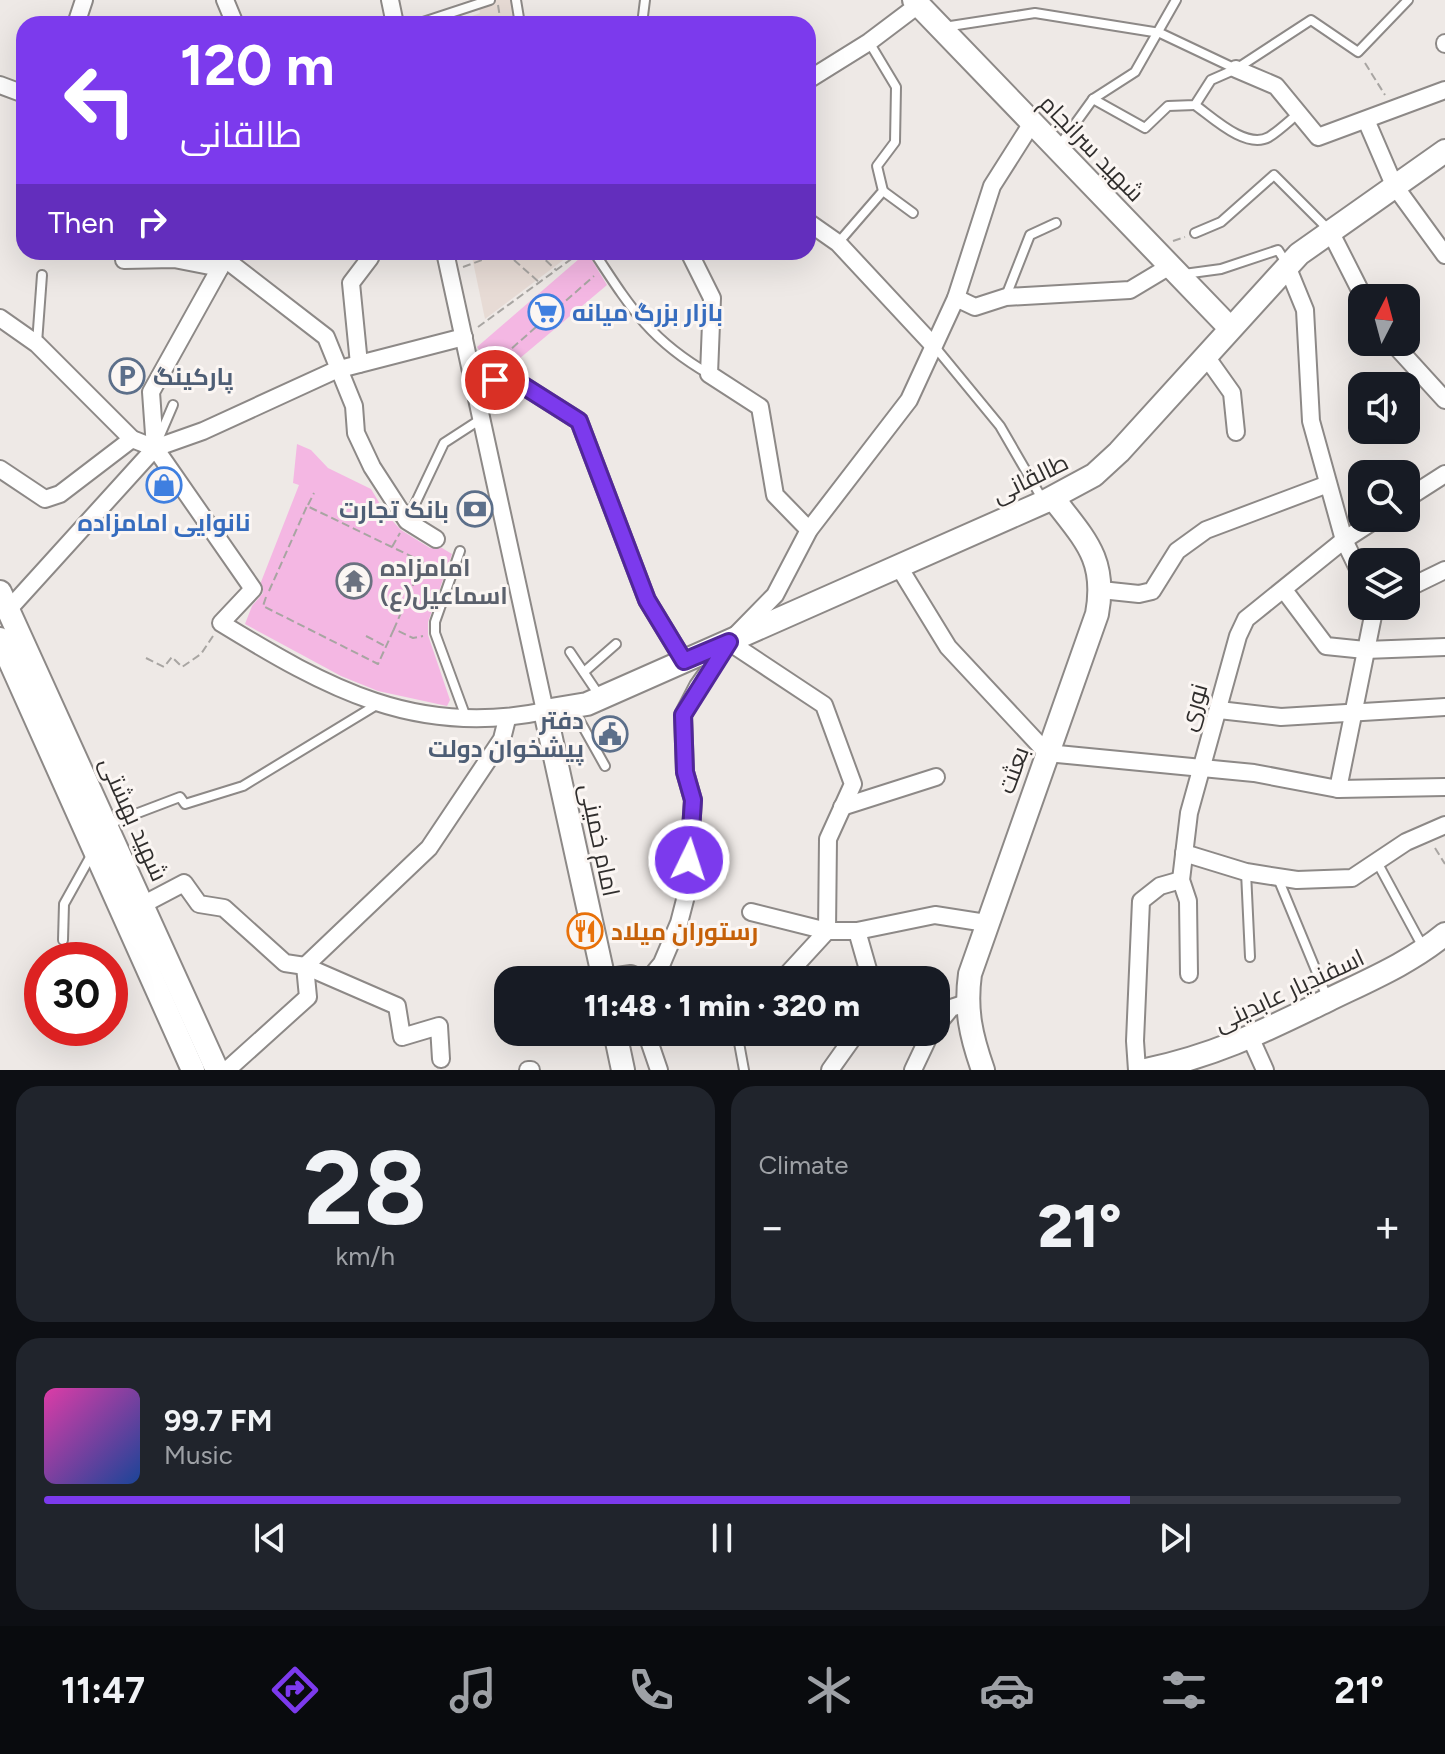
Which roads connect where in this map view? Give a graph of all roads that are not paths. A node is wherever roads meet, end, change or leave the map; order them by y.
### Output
1 (490, 0) edge
2 (1176, 0) edge
3 (1408, 0) edge
4 (919, 2) edge
5 (441, 16) edge
6 (940, 28) junction
7 (1160, 33) junction
8 (869, 42) junction
9 (1236, 69) junction
10 (816, 75) edge
11 (1445, 90) edge
12 (1093, 99) junction
13 (1195, 105) junction
14 (1301, 112) junction
15 (1366, 120) junction
16 (1032, 123) junction
17 (1057, 148) junction
18 (1445, 151) edge
19 (1394, 185) junction
20 (883, 191) junction
21 (913, 213) dead end
22 (1056, 223) dead end
23 (816, 228) edge
24 (1330, 231) junction
25 (1195, 233) road end
26 (838, 243) junction
27 (1445, 255) edge
28 (223, 260) edge
29 (368, 260) edge
30 (447, 260) edge
31 (599, 260) edge
32 (693, 260) edge
33 (1287, 266) junction
34 (1175, 271) junction
35 (42, 275) dead end
36 (1357, 284) edge
37 (1006, 297) junction
38 (956, 298) junction
39 (0, 318) edge
40 (1229, 327) junction
41 (464, 337) junction
42 (37, 344) junction
43 (933, 345) junction
44 (1205, 355) junction
45 (1405, 356) edge
46 (359, 364) junction
47 (336, 370) junction
48 (709, 374) junction
49 (472, 377) junction
50 (1445, 400) edge
51 (173, 405) dead end
52 (481, 419) junction
53 (1236, 432) dead end
54 (132, 439) junction
55 (155, 448) junction
56 (0, 469) edge
57 (1445, 474) edge
58 (1328, 484) junction
59 (1420, 490) edge
60 (1049, 500) junction
61 (407, 521) junction
62 (809, 530) junction
63 (1356, 532) edge
64 (436, 539) dead end
65 (1344, 540) junction
66 (1348, 548) edge
67 (460, 551) dead end
68 (899, 567) junction
69 (1445, 570) edge
70 (1420, 582) edge
71 (1101, 590) junction
72 (1284, 590) junction
73 (3, 604) edge
74 (1372, 620) edge
75 (0, 639) edge
76 (729, 642) junction
77 (616, 644) dead end
78 (1445, 647) edge
79 (1365, 650) junction
80 (570, 652) dead end
81 (684, 661) junction
82 (584, 672) junction
83 (601, 698) junction
84 (380, 703) junction
85 (572, 707) junction
86 (1445, 707) edge
87 (1219, 710) junction
88 (545, 711) junction
89 (1355, 714) junction
90 (507, 719) junction
91 (468, 720) junction
92 (1047, 753) junction
93 (605, 766) dead end
94 (1200, 768) junction
95 (936, 777) dead end
96 (1445, 787) edge
97 (1338, 789) junction
98 (842, 807) junction
99 (108, 825) junction
100 (1445, 825) edge
101 (95, 847) junction
102 (1184, 853) junction
103 (1377, 861) junction
104 (1246, 872) junction
105 (1277, 876) junction
106 (1181, 880) junction
107 (144, 904) junction
108 (751, 912) dead end
109 (986, 923) junction
110 (827, 931) junction
111 (857, 931) junction
112 (1445, 934) edge
113 (63, 940) dead end
114 (1424, 949) junction
115 (1250, 957) dead end
116 (305, 966) junction
117 (601, 966) edge
118 (659, 966) edge
119 (795, 966) edge
120 (867, 966) edge
121 (1189, 974) dead end
122 (1328, 1000) junction
123 (966, 1003) junction
124 (950, 1009) edge
125 (1251, 1039) junction
126 (618, 1046) edge
127 (651, 1046) edge
128 (740, 1046) edge
129 (847, 1046) edge
130 (924, 1046) edge
131 (441, 1059) dead end
132 (193, 1070) edge
133 (217, 1070) edge
134 (227, 1070) edge
135 (622, 1070) edge
136 (659, 1070) edge
137 (744, 1070) edge
138 (830, 1070) edge
139 (913, 1070) edge
140 (983, 1070) edge
141 (1137, 1070) edge
142 (1146, 1070) edge
143 (1265, 1070) edge

1 - 5 lane
2 - 7 lane
3 - 9 lane
4 - 6 street, شهید سرانجام
4 - 8 street
6 - 7 lane
6 - 16 street, شهید سرانجام
7 - 9 lane
7 - 12 lane
8 - 10 street
8 - 20 lane
9 - 13 lane
9 - 14 street
11 - 15 street
12 - 13 lane
12 - 17 lane
13 - 14 lane
14 - 15 street
15 - 19 street
16 - 17 street, شهید سرانجام
16 - 38 street
17 - 34 street, شهید سرانجام
18 - 19 street, طالقانی
19 - 24 street, طالقانی
19 - 27 street
20 - 21 lane
20 - 26 lane
22 - 37 lane
23 - 26 street
24 - 25 lane
24 - 33 street, طالقانی
24 - 36 street
26 - 43 street
28 - 47 street
28 - 55 street
29 - 46 street
30 - 41 street
31 - 48 lane
32 - 48 street
33 - 34 lane
33 - 40 street, طالقانی
33 - 58 street
34 - 37 street
34 - 40 street, شهید سرانجام
35 - 42 lane
37 - 38 street
38 - 43 street
39 - 42 street
40 - 44 street, طالقانی
41 - 46 street
41 - 49 street
42 - 54 street
43 - 60 lane
43 - 62 street
44 - 53 street
44 - 60 street, طالقانی
45 - 50 street
46 - 47 street
47 - 55 street
47 - 61 street
48 - 62 street
49 - 52 street
49 - 81 street
51 - 55 lane
52 - 61 lane
52 - 88 street
54 - 55 street
54 - 56 street
55 - 73 street
55 - 84 street
57 - 59 street
58 - 65 street
58 - 71 street
60 - 68 street, طالقانی
60 - 71 street, بعثت
61 - 64 street
62 - 76 street
63 - 65 street, نوری
65 - 66 street
65 - 72 street, نوری
67 - 91 lane
68 - 76 street, طالقانی
68 - 92 street
69 - 70 street
71 - 92 street, بعثت
72 - 79 street
72 - 87 street, نوری
73 - 99 street, شهید بهشتی
74 - 79 street
75 - 101 street, شهید بهشتی
76 - 81 street, طالقانی
76 - 98 street
76 - 118 street
77 - 82 lane
78 - 79 street
79 - 89 street
80 - 82 lane
81 - 83 street, طالقانی
82 - 83 lane
83 - 85 street, طالقانی
84 - 91 street
84 - 99 lane
85 - 88 street, طالقانی
85 - 93 lane
86 - 89 street
87 - 89 street
87 - 94 street, نوری
88 - 90 street
88 - 117 street, امام خمینی
89 - 97 street
90 - 91 street
90 - 116 street
92 - 94 street
92 - 109 street, بعثت
94 - 97 street
94 - 102 street, نوری
95 - 98 street
96 - 97 street
98 - 110 street
99 - 107 street, شهید بهشتی
100 - 103 street
101 - 113 lane
101 - 132 street, شهید بهشتی
102 - 104 street
102 - 106 street, نوری
103 - 105 street
103 - 114 lane
104 - 105 street
104 - 115 lane
105 - 122 lane
106 - 121 street, نوری
106 - 141 street
107 - 116 street
107 - 133 street, شهید بهشتی
108 - 110 street
109 - 111 street
109 - 123 street, بعثت
110 - 111 street
110 - 119 street
111 - 120 street
112 - 114 street, اسفندیار عابدینی
114 - 122 street, اسفندیار عابدینی
116 - 131 street
116 - 134 street
122 - 125 street, اسفندیار عابدینی
123 - 124 street
123 - 140 street, بعثت
125 - 142 street, اسفندیار عابدینی
125 - 143 street
126 - 135 street
127 - 136 street
128 - 137 lane
129 - 138 street
130 - 139 street

